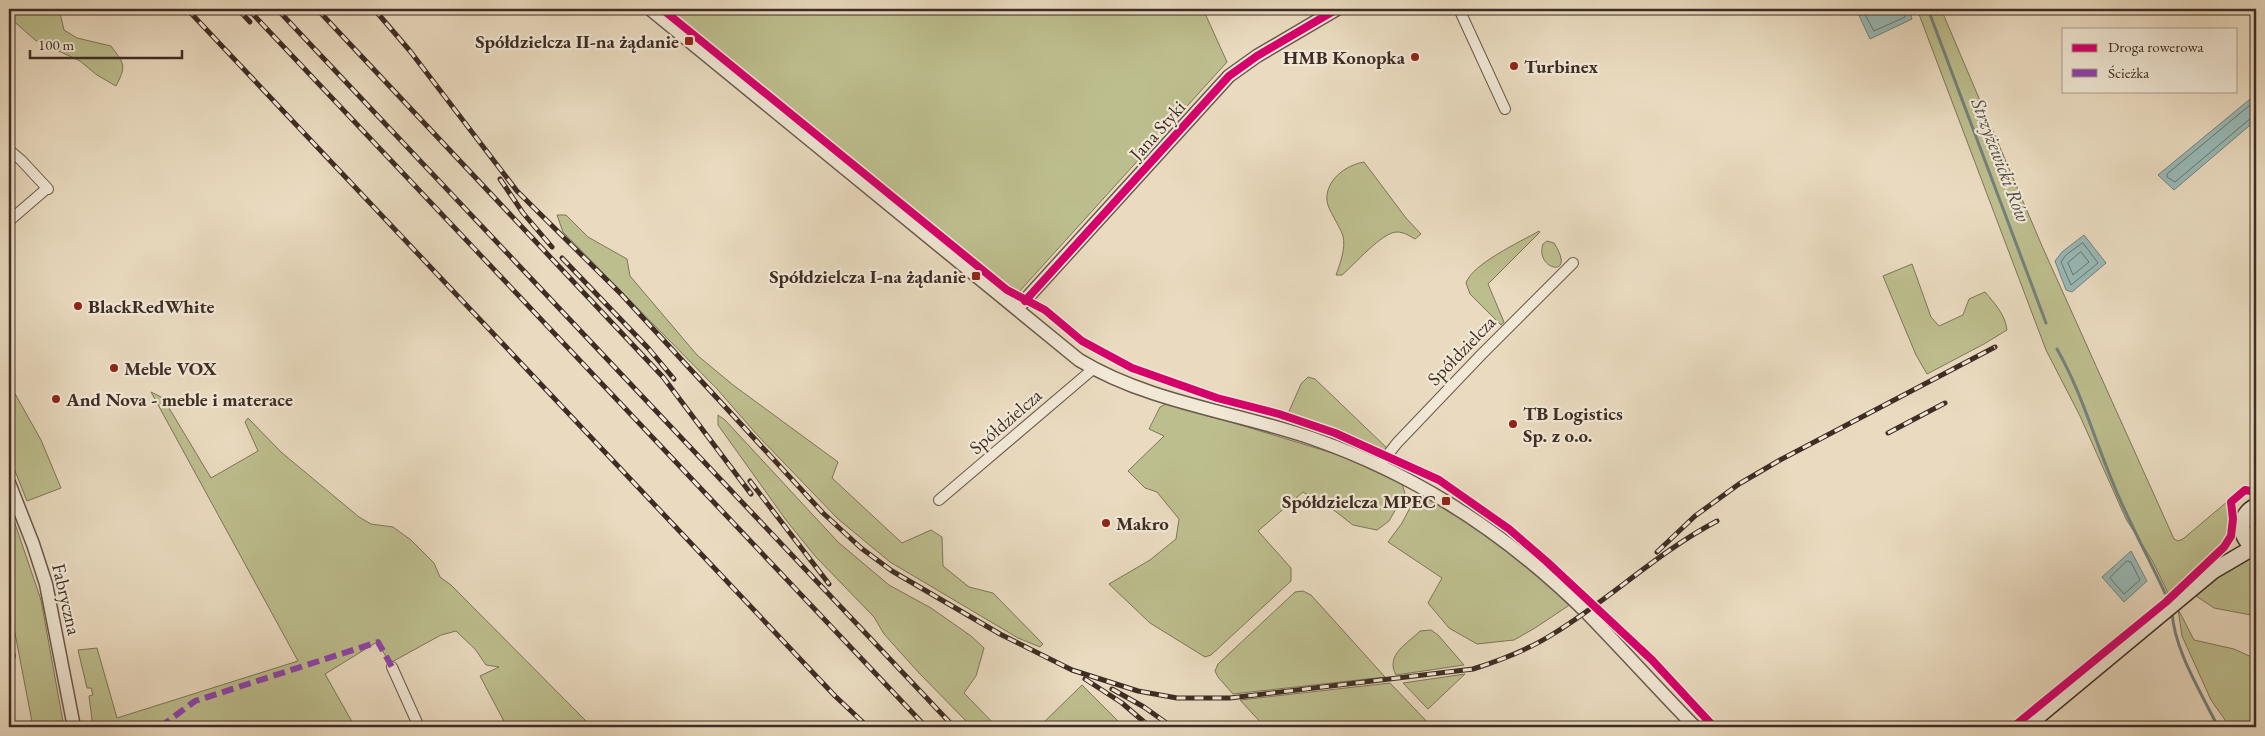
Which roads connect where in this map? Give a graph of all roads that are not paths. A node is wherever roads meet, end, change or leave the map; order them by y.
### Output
1 (650, 9) edge
2 (1337, 9) edge
3 (1459, 9) edge
4 (1505, 109) dead end
5 (9, 150) edge
6 (9, 221) edge
7 (1573, 263) dead end
8 (1017, 309) junction
9 (1093, 369) junction
10 (1379, 466) junction
11 (10, 489) edge
12 (939, 500) dead end
13 (2256, 506) edge
14 (2243, 535) junction
15 (2255, 548) edge
16 (2213, 571) junction
17 (392, 667) dead end
18 (74, 727) edge
19 (419, 727) edge
20 (1695, 727) edge
21 (2025, 727) edge

1 - 8 street
2 - 8 street, Jana Styki
3 - 4 street
5 - 6 street
7 - 10 street, Spółdzielcza
8 - 9 street
9 - 10 street
9 - 12 street, Spółdzielcza
10 - 20 street
11 - 18 street, Fabryczna
13 - 14 main road
14 - 15 main road
14 - 16 main road
15 - 16 main road
16 - 21 main road
17 - 19 street

